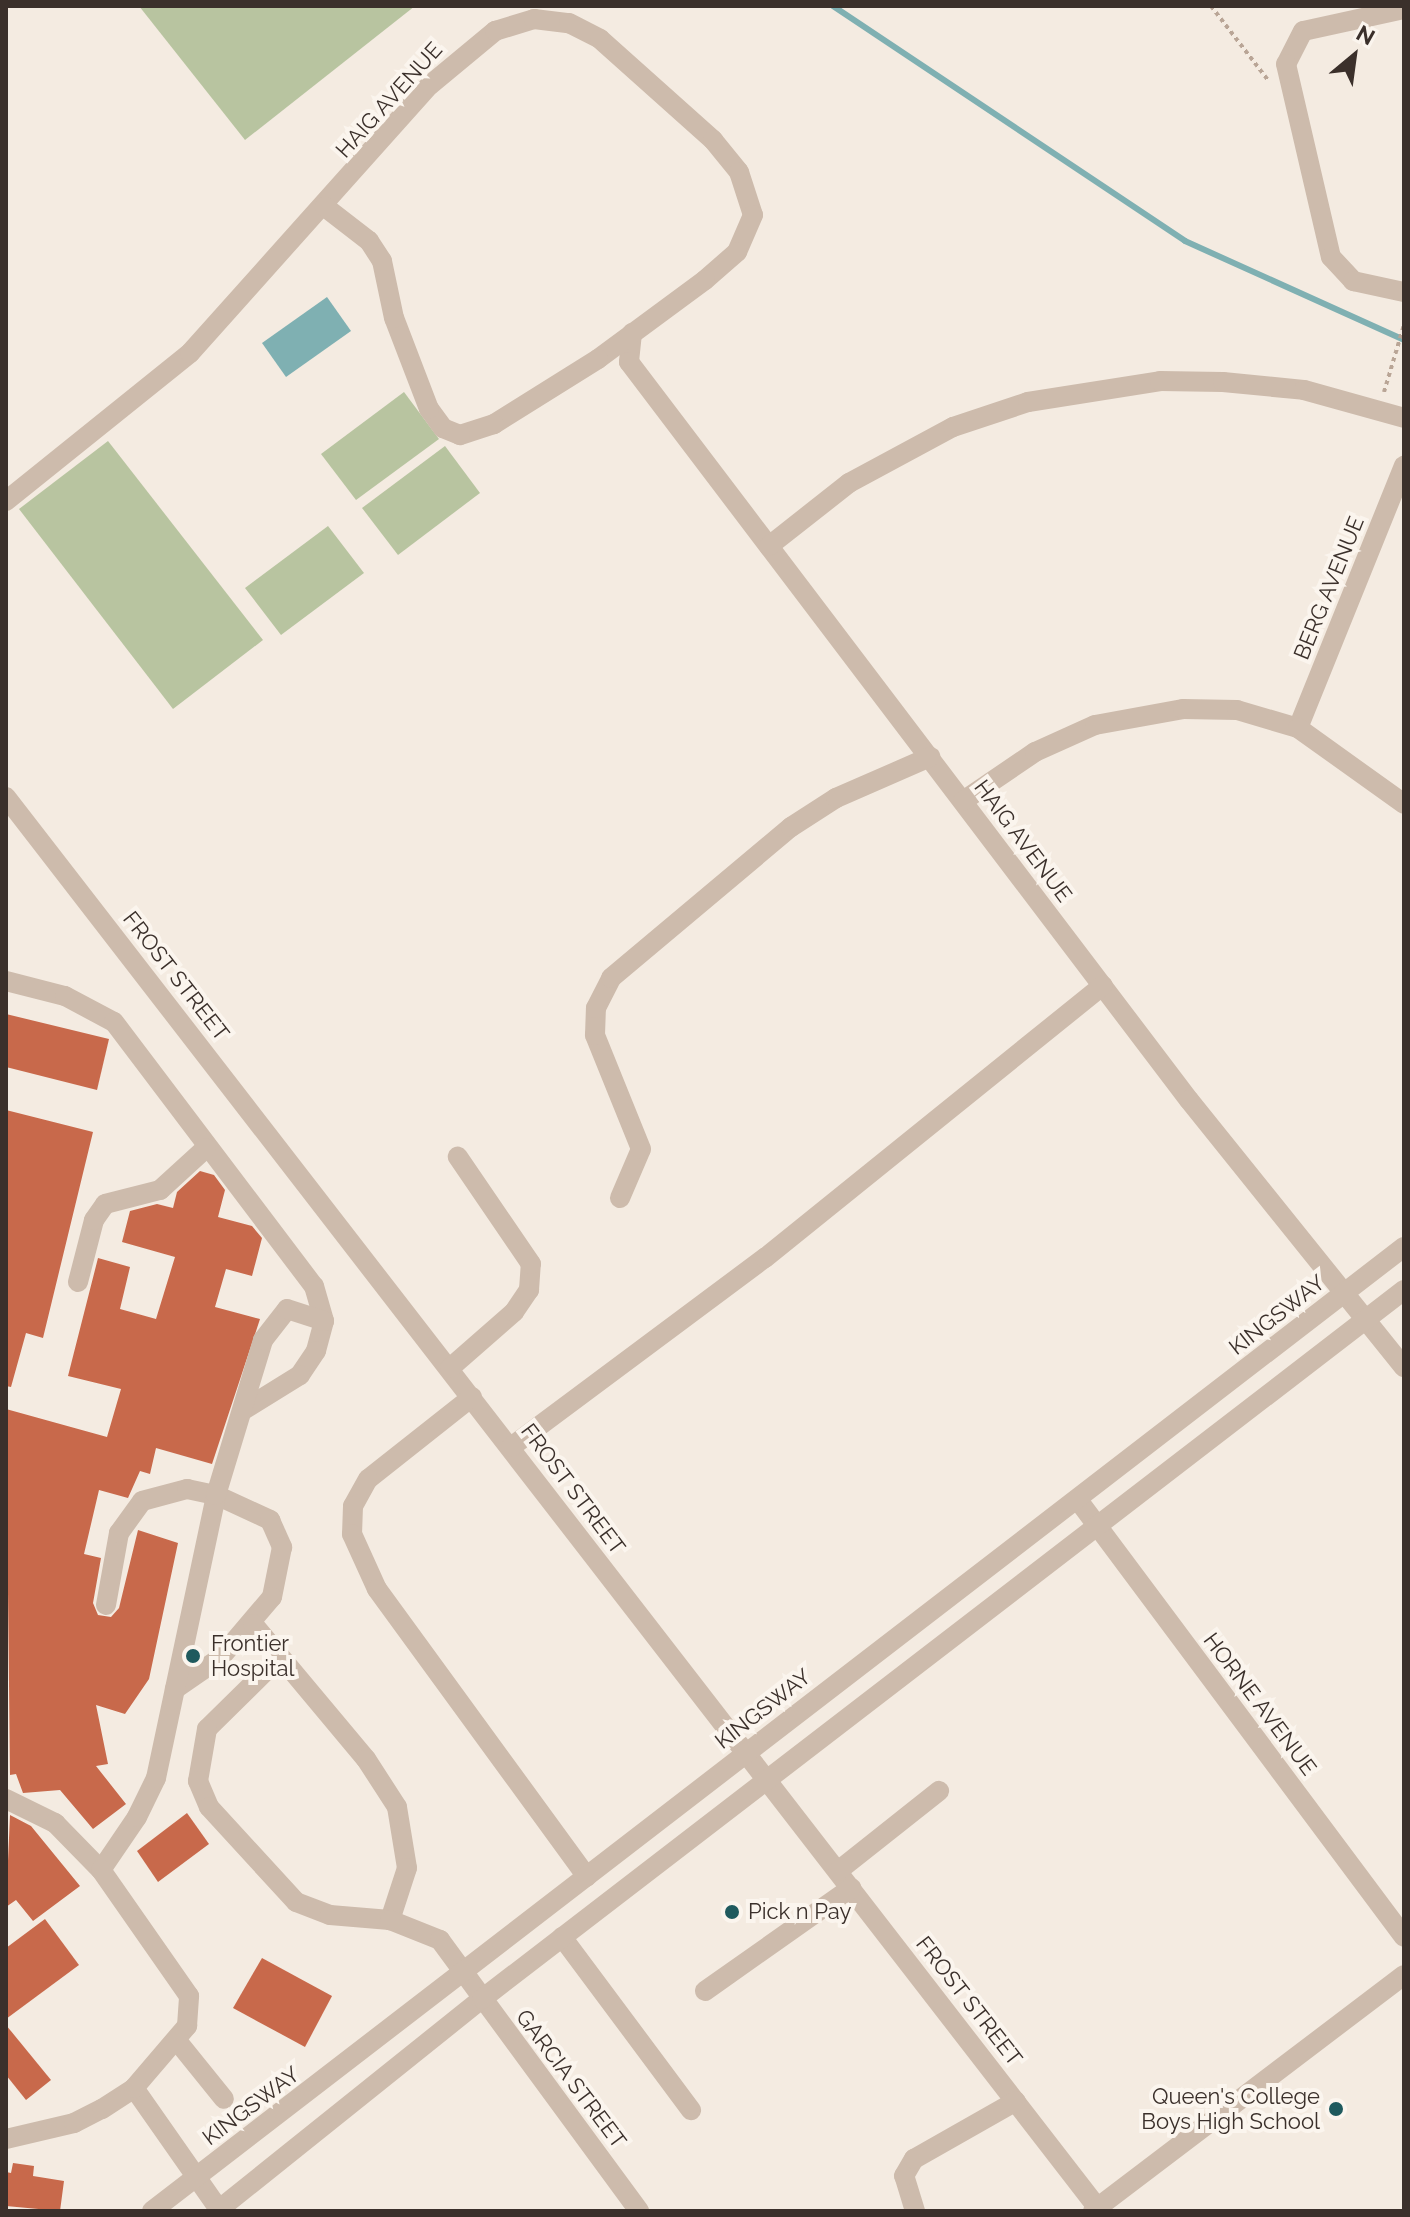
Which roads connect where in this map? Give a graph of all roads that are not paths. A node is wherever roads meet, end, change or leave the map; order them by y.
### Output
1 (1404, 9) edge
2 (325, 207) junction
3 (1404, 292) edge
4 (632, 333) junction
5 (598, 359) junction
6 (629, 362) junction
7 (1404, 418) edge
8 (1404, 466) edge
9 (6, 501) edge
10 (769, 546) junction
11 (1298, 728) junction
12 (930, 757) junction
13 (6, 797) edge
14 (963, 801) junction
15 (1404, 804) edge
16 (6, 981) edge
17 (1103, 985) junction
18 (206, 1148) junction
19 (458, 1157) dead end
20 (620, 1198) dead end
21 (1404, 1247) edge
22 (78, 1282) dead end
23 (1404, 1290) edge
24 (1345, 1293) junction
25 (1367, 1319) junction
26 (324, 1321) junction
27 (1404, 1367) edge
28 (450, 1368) junction
29 (472, 1397) junction
30 (242, 1411) junction
31 (511, 1447) junction
32 (216, 1495) junction
33 (1078, 1500) junction
34 (1097, 1524) junction
35 (106, 1605) dead end
36 (253, 1624) junction
37 (279, 1658) junction
38 (175, 1689) junction
39 (745, 1753) junction
40 (767, 1779) junction
41 (939, 1791) dead end
42 (6, 1799) edge
43 (101, 1870) junction
44 (587, 1877) junction
45 (844, 1880) junction
46 (390, 1920) junction
47 (562, 1937) junction
48 (1404, 1937) edge
49 (464, 1975) junction
50 (1404, 1975) edge
51 (705, 1991) dead end
52 (482, 1999) junction
53 (178, 2042) junction
54 (134, 2088) junction
55 (224, 2099) dead end
56 (1016, 2101) junction
57 (691, 2110) dead end
58 (6, 2139) edge
59 (193, 2180) junction
60 (218, 2210) edge
61 (1097, 2210) edge
62 (152, 2211) edge
63 (639, 2211) edge
64 (915, 2211) edge

1 - 3 street
2 - 4 street, HAIG AVENUE
2 - 5 street, HAIG AVENUE
2 - 9 street, HAIG AVENUE
4 - 5 street, HAIG AVENUE
4 - 6 street
5 - 6 street
6 - 10 street, HAIG AVENUE
7 - 10 street
8 - 11 street, BERG AVENUE
10 - 12 street, HAIG AVENUE
11 - 14 street
11 - 15 street
12 - 14 street, HAIG AVENUE
12 - 20 street
13 - 28 street, FROST STREET
14 - 17 street, HAIG AVENUE
16 - 18 street
17 - 24 street, HAIG AVENUE
17 - 31 street
18 - 22 street
18 - 26 street
19 - 28 street
21 - 24 street, KINGSWAY
23 - 25 street
24 - 25 street, HAIG AVENUE
24 - 33 street, KINGSWAY
25 - 27 street, HAIG AVENUE
25 - 34 street
26 - 30 street
26 - 30 street
28 - 29 street, FROST STREET
29 - 31 street, FROST STREET
29 - 44 street
30 - 32 street
31 - 39 street, FROST STREET
32 - 35 street
32 - 36 street
32 - 38 street
33 - 34 street, HORNE AVENUE
33 - 39 street, KINGSWAY
34 - 40 street
34 - 48 street, HORNE AVENUE
36 - 37 street
36 - 38 street
37 - 46 street
37 - 46 street, GARCIA STREET
38 - 43 street
39 - 40 street, FROST STREET
39 - 44 street, KINGSWAY
40 - 45 street, FROST STREET
40 - 47 street
41 - 45 street
42 - 43 street
43 - 53 street
44 - 49 street, KINGSWAY
45 - 51 street
45 - 56 street, FROST STREET
46 - 49 street, GARCIA STREET
47 - 52 street
47 - 57 street
49 - 52 street, GARCIA STREET
49 - 59 street, KINGSWAY
50 - 61 street
52 - 60 street
52 - 63 street, GARCIA STREET
53 - 54 street
53 - 55 street
54 - 58 street
54 - 59 street
56 - 61 street, FROST STREET
56 - 64 street
59 - 60 street
59 - 62 street, KINGSWAY

